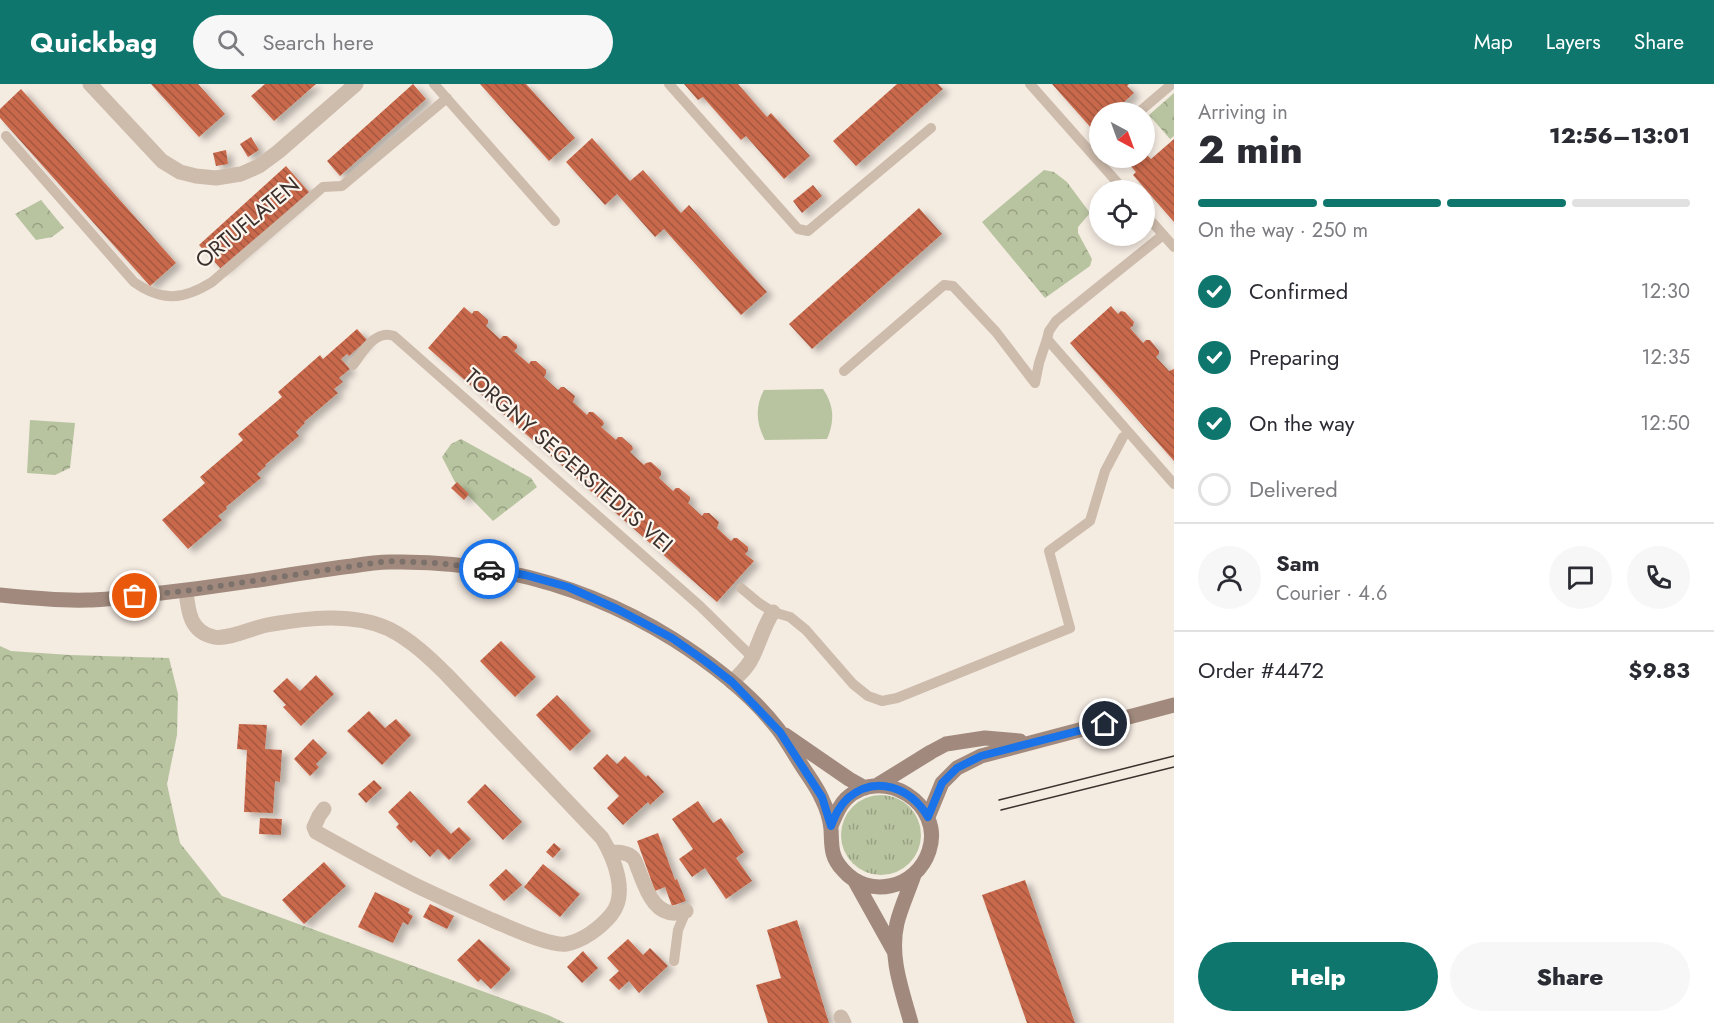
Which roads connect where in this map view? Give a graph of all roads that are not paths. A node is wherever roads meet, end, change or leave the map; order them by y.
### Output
1 (90, 84) edge
2 (356, 84) edge
3 (434, 84) edge
4 (669, 84) edge
5 (1029, 84) edge
6 (1172, 84) edge
7 (447, 98) junction
8 (1151, 102) edge
9 (931, 128) dead end
10 (6, 136) dead end
11 (1089, 143) edge
12 (555, 221) dead end
13 (1155, 226) edge
14 (1163, 235) junction
15 (1174, 247) edge
16 (1047, 339) junction
17 (353, 366) dead end
18 (844, 370) dead end
19 (1123, 437) dead end
20 (1174, 484) edge
21 (741, 588) dead end
22 (186, 591) junction
23 (0, 595) edge
24 (773, 612) junction
25 (753, 658) junction
26 (732, 682) junction
27 (1174, 705) edge
28 (780, 732) junction
29 (1032, 742) junction
30 (871, 787) junction
31 (324, 809) dead end
32 (928, 817) junction
33 (831, 826) junction
34 (611, 852) junction
35 (914, 875) junction
36 (855, 881) junction
37 (686, 911) joint
38 (894, 951) junction
39 (674, 961) dead end
40 (911, 1023) edge

1 - 2 street, ORTUFLATEN
3 - 7 lane
4 - 9 lane
5 - 11 lane
6 - 8 lane
7 - 10 lane, ORTUFLATEN
7 - 12 lane
13 - 14 lane
14 - 15 lane
14 - 16 lane
16 - 18 lane
16 - 20 lane
17 - 25 lane, TORGNY SEGERSTEDTS VEI
19 - 24 lane
21 - 24 lane
22 - 23 main road
22 - 26 main road
22 - 34 street
24 - 25 street
25 - 26 street
26 - 28 main road
27 - 29 main road
28 - 30 main road
28 - 33 main road
29 - 30 main road
29 - 32 main road
30 - 32 main road
30 - 33 main road
31 - 34 street
32 - 35 main road
33 - 36 main road
34 - 37 street
35 - 36 main road
35 - 38 main road
36 - 38 main road
37 - 39 lane
38 - 40 main road

